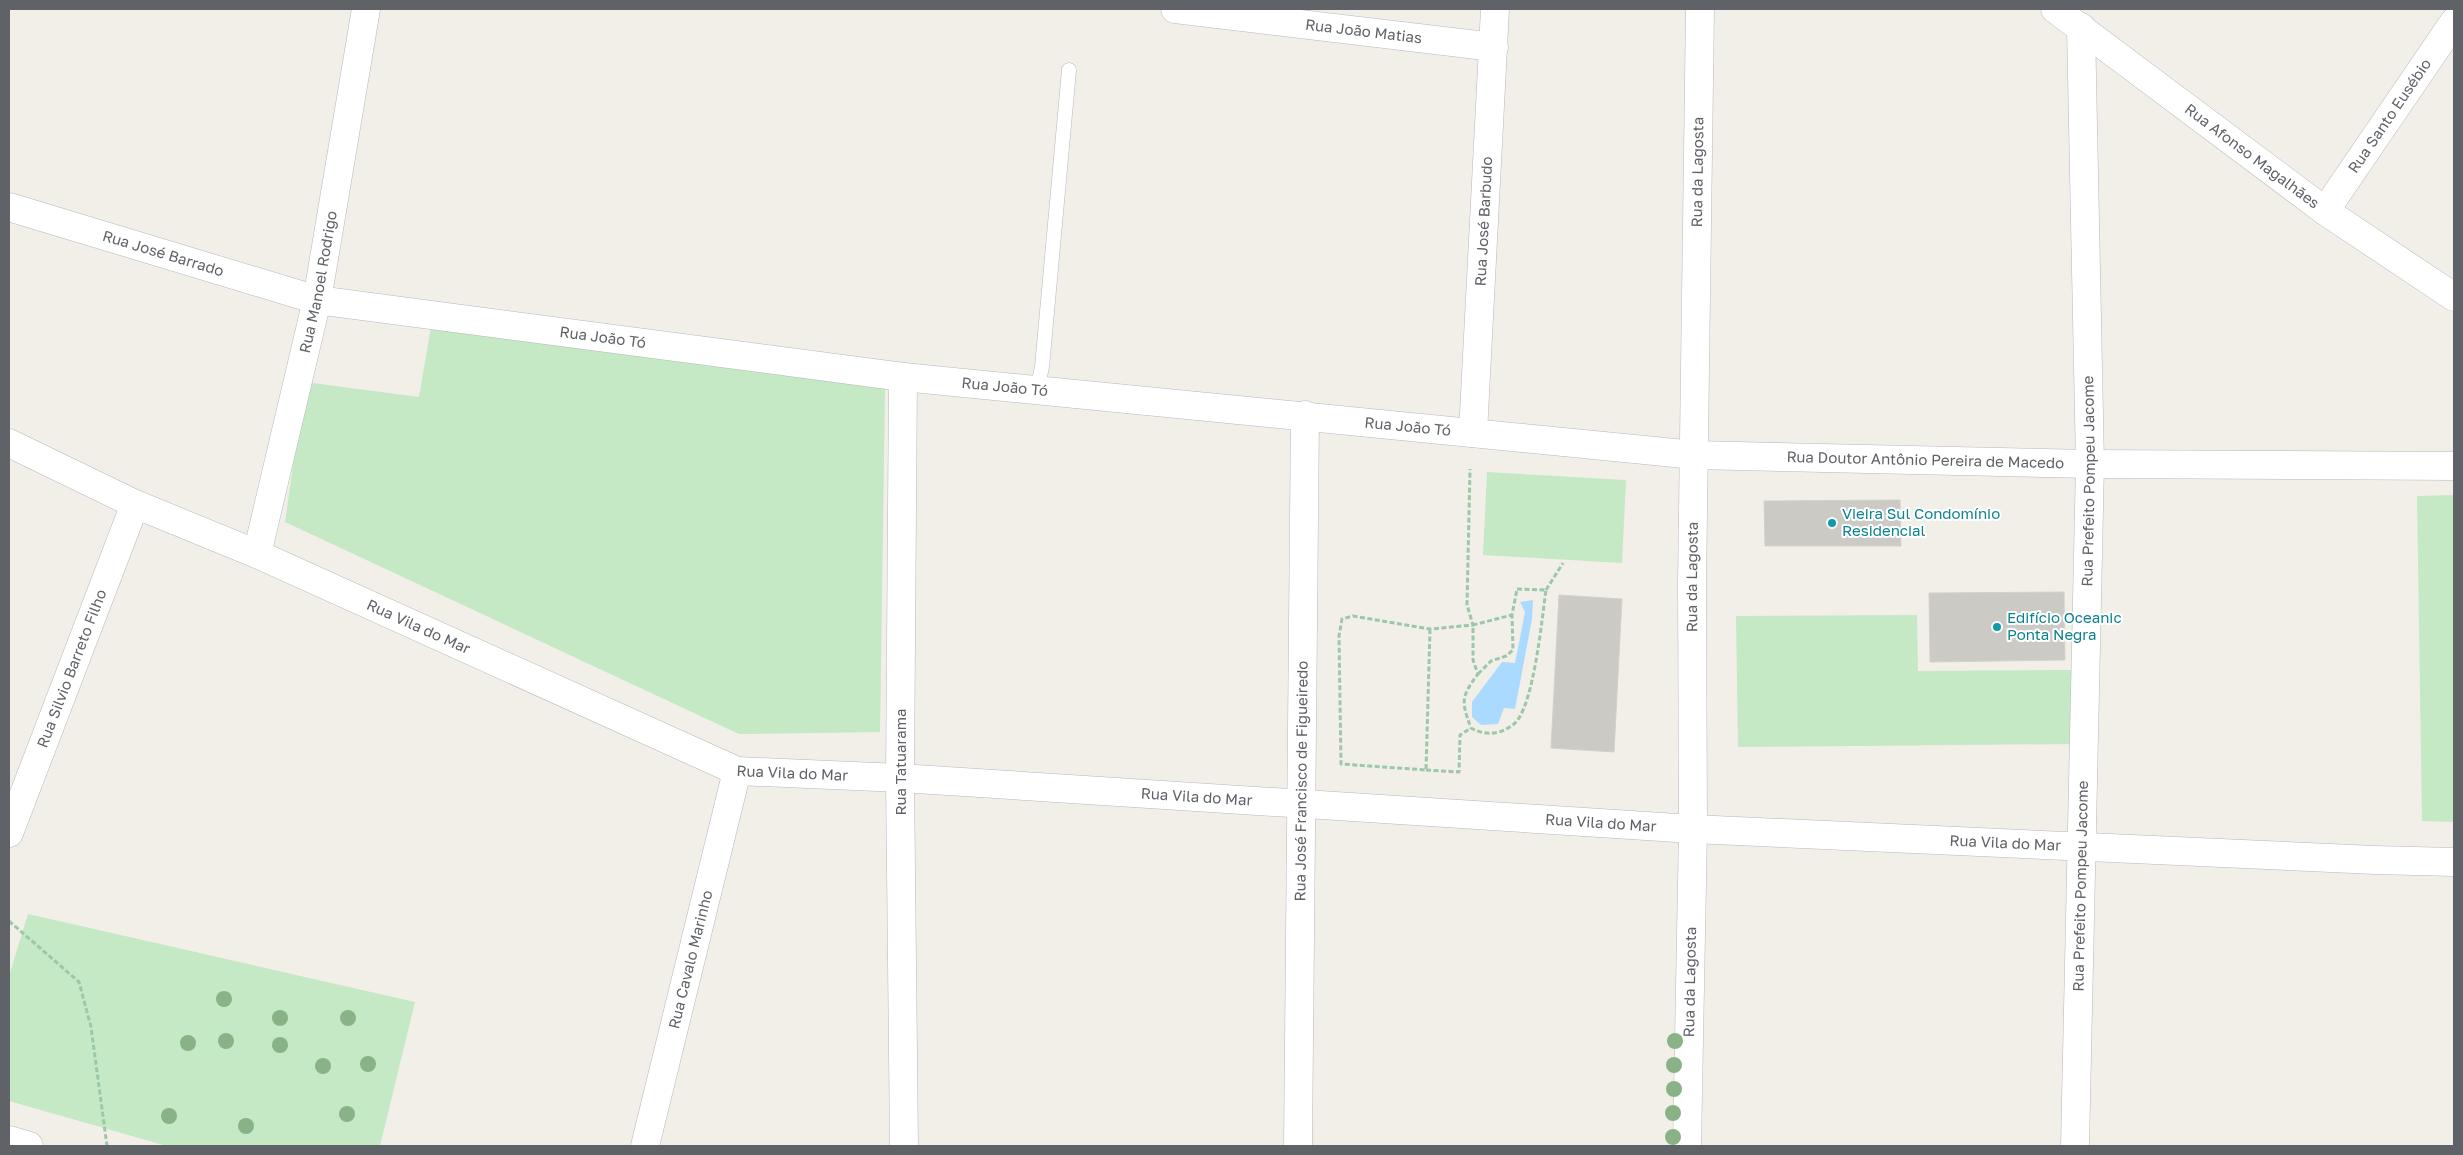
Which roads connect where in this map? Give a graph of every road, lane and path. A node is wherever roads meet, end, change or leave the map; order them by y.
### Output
1 (366, 9) edge
2 (1175, 9) edge
3 (1495, 9) edge
4 (1700, 9) edge
5 (2055, 9) edge
6 (2454, 22) edge
7 (2081, 27) junction
8 (1494, 47) junction
9 (1069, 70) dead end
10 (9, 207) edge
11 (2326, 211) junction
12 (2454, 297) edge
13 (318, 300) junction
14 (903, 377) junction
15 (1037, 390) junction
16 (1305, 416) junction
17 (1473, 433) junction
18 (9, 443) edge
19 (1695, 455) junction
20 (2090, 464) junction
21 (2454, 466) edge
22 (1470, 469) dead end
23 (135, 504) junction
24 (257, 554) junction
25 (1564, 563) dead end
26 (1546, 590) junction
27 (1512, 615) junction
28 (1473, 625) junction
29 (1430, 629) junction
30 (1478, 674) junction
31 (1471, 728) junction
32 (1426, 770) junction
33 (736, 771) junction
34 (900, 778) junction
35 (1301, 805) junction
36 (1693, 829) junction
37 (9, 833) edge
38 (2081, 846) junction
39 (2454, 862) edge
40 (9, 921) edge
41 (9, 1140) edge
42 (29, 1146) edge
43 (107, 1146) edge
44 (645, 1146) edge
45 (904, 1146) edge
46 (1298, 1146) edge
47 (1687, 1146) edge
48 (2075, 1146) edge

1 - 13 street, Rua Manoel Rodrigo
2 - 8 street, Rua João Matias
3 - 8 street, Rua José Barbudo
4 - 19 street, Rua da Lagosta
5 - 7 street, Rua Afonso Magalhães
6 - 11 street, Rua Santo Eusébio
7 - 11 street, Rua Afonso Magalhães
7 - 20 street, Rua Prefeito Pompeu Jacome
8 - 17 street, Rua José Barbudo
9 - 15 lane
10 - 13 street, Rua José Barrado
11 - 12 street, Rua Afonso Magalhães
13 - 14 street, Rua João Tó
13 - 24 street, Rua Manoel Rodrigo
14 - 15 street, Rua João Tó
14 - 34 street, Rua Tatuarama
15 - 16 street, Rua João Tó
16 - 17 street, Rua João Tó
16 - 35 street, Rua José Francisco de Figueiredo
17 - 19 street, Rua João Tó
18 - 23 street, Rua Vila do Mar
19 - 20 street, Rua Doutor Antônio Pereira de Macedo
19 - 36 street, Rua da Lagosta
20 - 21 street, Rua Doutor Antônio Pereira de Macedo
20 - 38 street, Rua Prefeito Pompeu Jacome
22 - 28 path
23 - 24 street, Rua Vila do Mar
23 - 37 street, Rua Silvio Barreto Filho
24 - 33 street, Rua Vila do Mar
25 - 26 path
26 - 27 path
26 - 31 path
27 - 28 path
27 - 30 path
28 - 29 path
28 - 30 path
29 - 32 path
29 - 32 path
30 - 31 path
31 - 32 path
33 - 34 street, Rua Vila do Mar
33 - 44 street, Rua Cavalo Marinho
34 - 35 street, Rua Vila do Mar
34 - 45 street, Rua Tatuarama
35 - 36 street, Rua Vila do Mar
35 - 46 street, Rua José Francisco de Figueiredo
36 - 38 street, Rua Vila do Mar
36 - 47 street, Rua da Lagosta
38 - 39 street, Rua Vila do Mar
38 - 48 street, Rua Prefeito Pompeu Jacome
40 - 43 path
41 - 42 street

